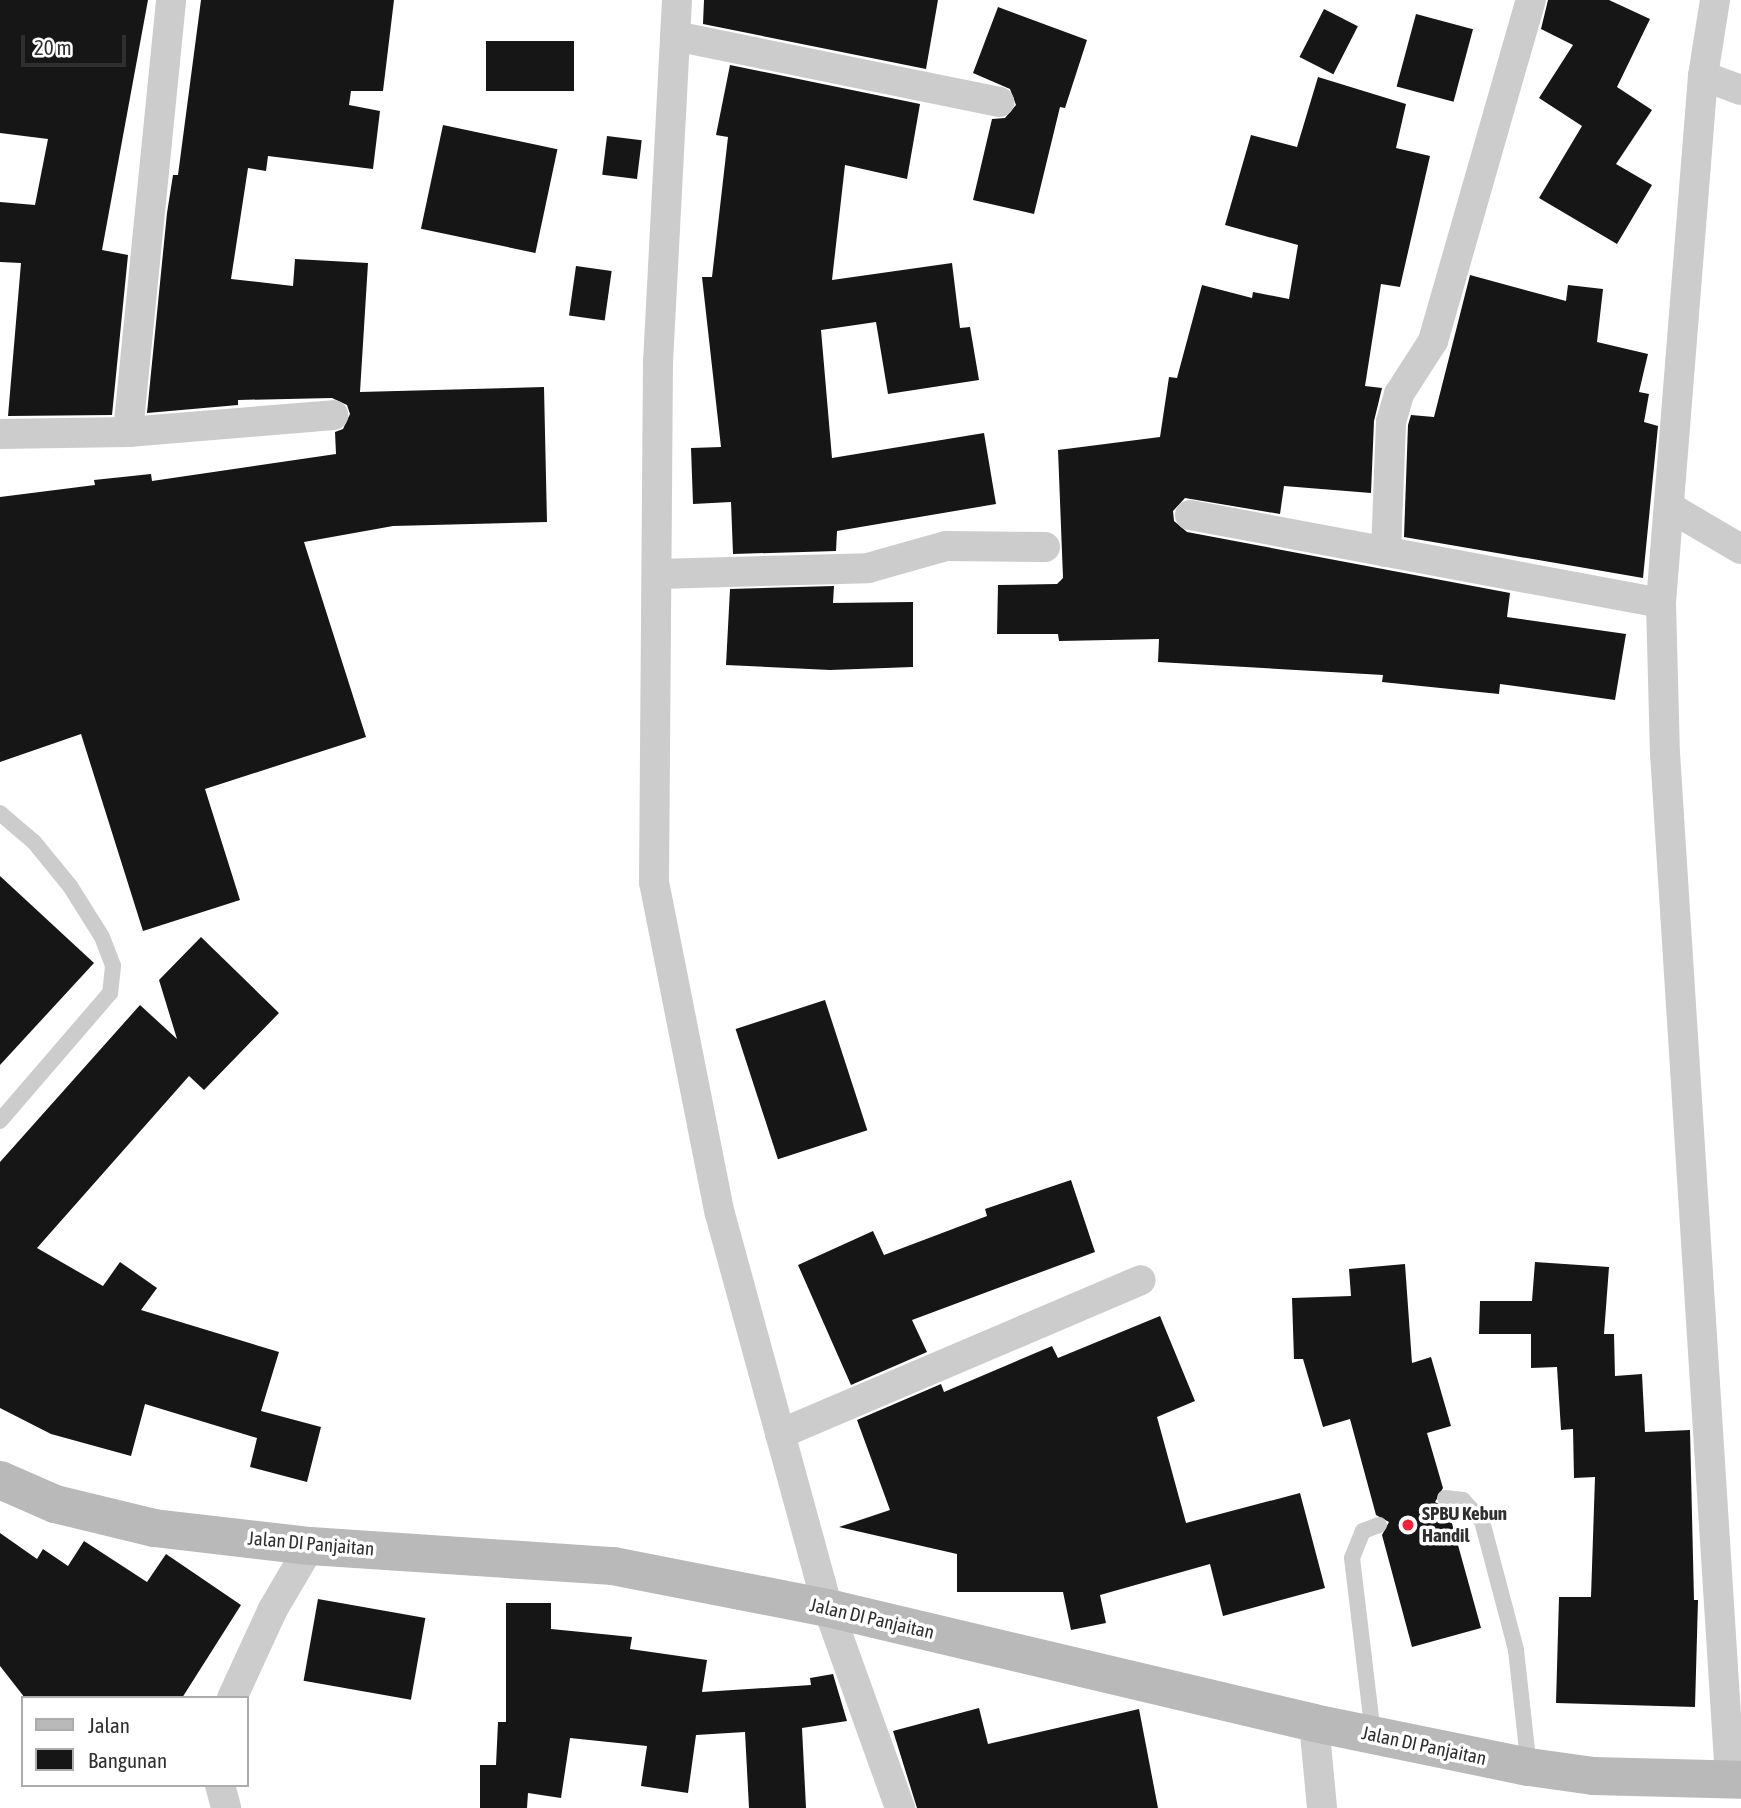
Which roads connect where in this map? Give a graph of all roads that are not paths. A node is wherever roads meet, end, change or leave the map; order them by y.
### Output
1 (171, 0) edge
2 (677, 0) edge
3 (1531, 0) edge
4 (1716, 0) edge
5 (675, 36) junction
6 (1703, 76) junction
7 (1741, 90) edge
8 (999, 102) dead end
9 (334, 415) dead end
10 (128, 432) junction
11 (0, 434) edge
12 (1671, 508) junction
13 (1190, 515) dead end
14 (1045, 547) dead end
15 (1741, 549) edge
16 (1387, 552) junction
17 (658, 574) junction
18 (1661, 603) junction
19 (0, 813) edge
20 (0, 1121) edge
21 (1141, 1280) dead end
22 (780, 1434) junction
23 (0, 1480) edge
24 (1445, 1498) dead end
25 (1379, 1525) dead end
26 (310, 1546) junction
27 (828, 1608) junction
28 (233, 1696) edge
29 (1314, 1723) junction
30 (1373, 1736) junction
31 (1529, 1767) junction
32 (1735, 1780) edge
33 (221, 1787) edge
34 (226, 1808) edge
35 (900, 1808) edge
36 (1322, 1808) edge

1 - 10 street
2 - 5 street
3 - 16 street
4 - 6 street
5 - 8 street
5 - 17 street
6 - 7 street
6 - 12 street
9 - 10 street
10 - 11 street
12 - 15 street
12 - 18 street
13 - 16 street
14 - 17 street
16 - 18 street
17 - 22 street
18 - 32 street
19 - 20 lane
21 - 22 street
22 - 27 street
23 - 26 street, Jalan DI Panjaitan
24 - 31 lane
25 - 30 lane
26 - 27 street, Jalan DI Panjaitan
26 - 28 street
27 - 29 street, Jalan DI Panjaitan
27 - 35 street
29 - 30 street, Jalan DI Panjaitan
29 - 36 street
30 - 31 street, Jalan DI Panjaitan
31 - 32 street, Jalan DI Panjaitan
33 - 34 street

